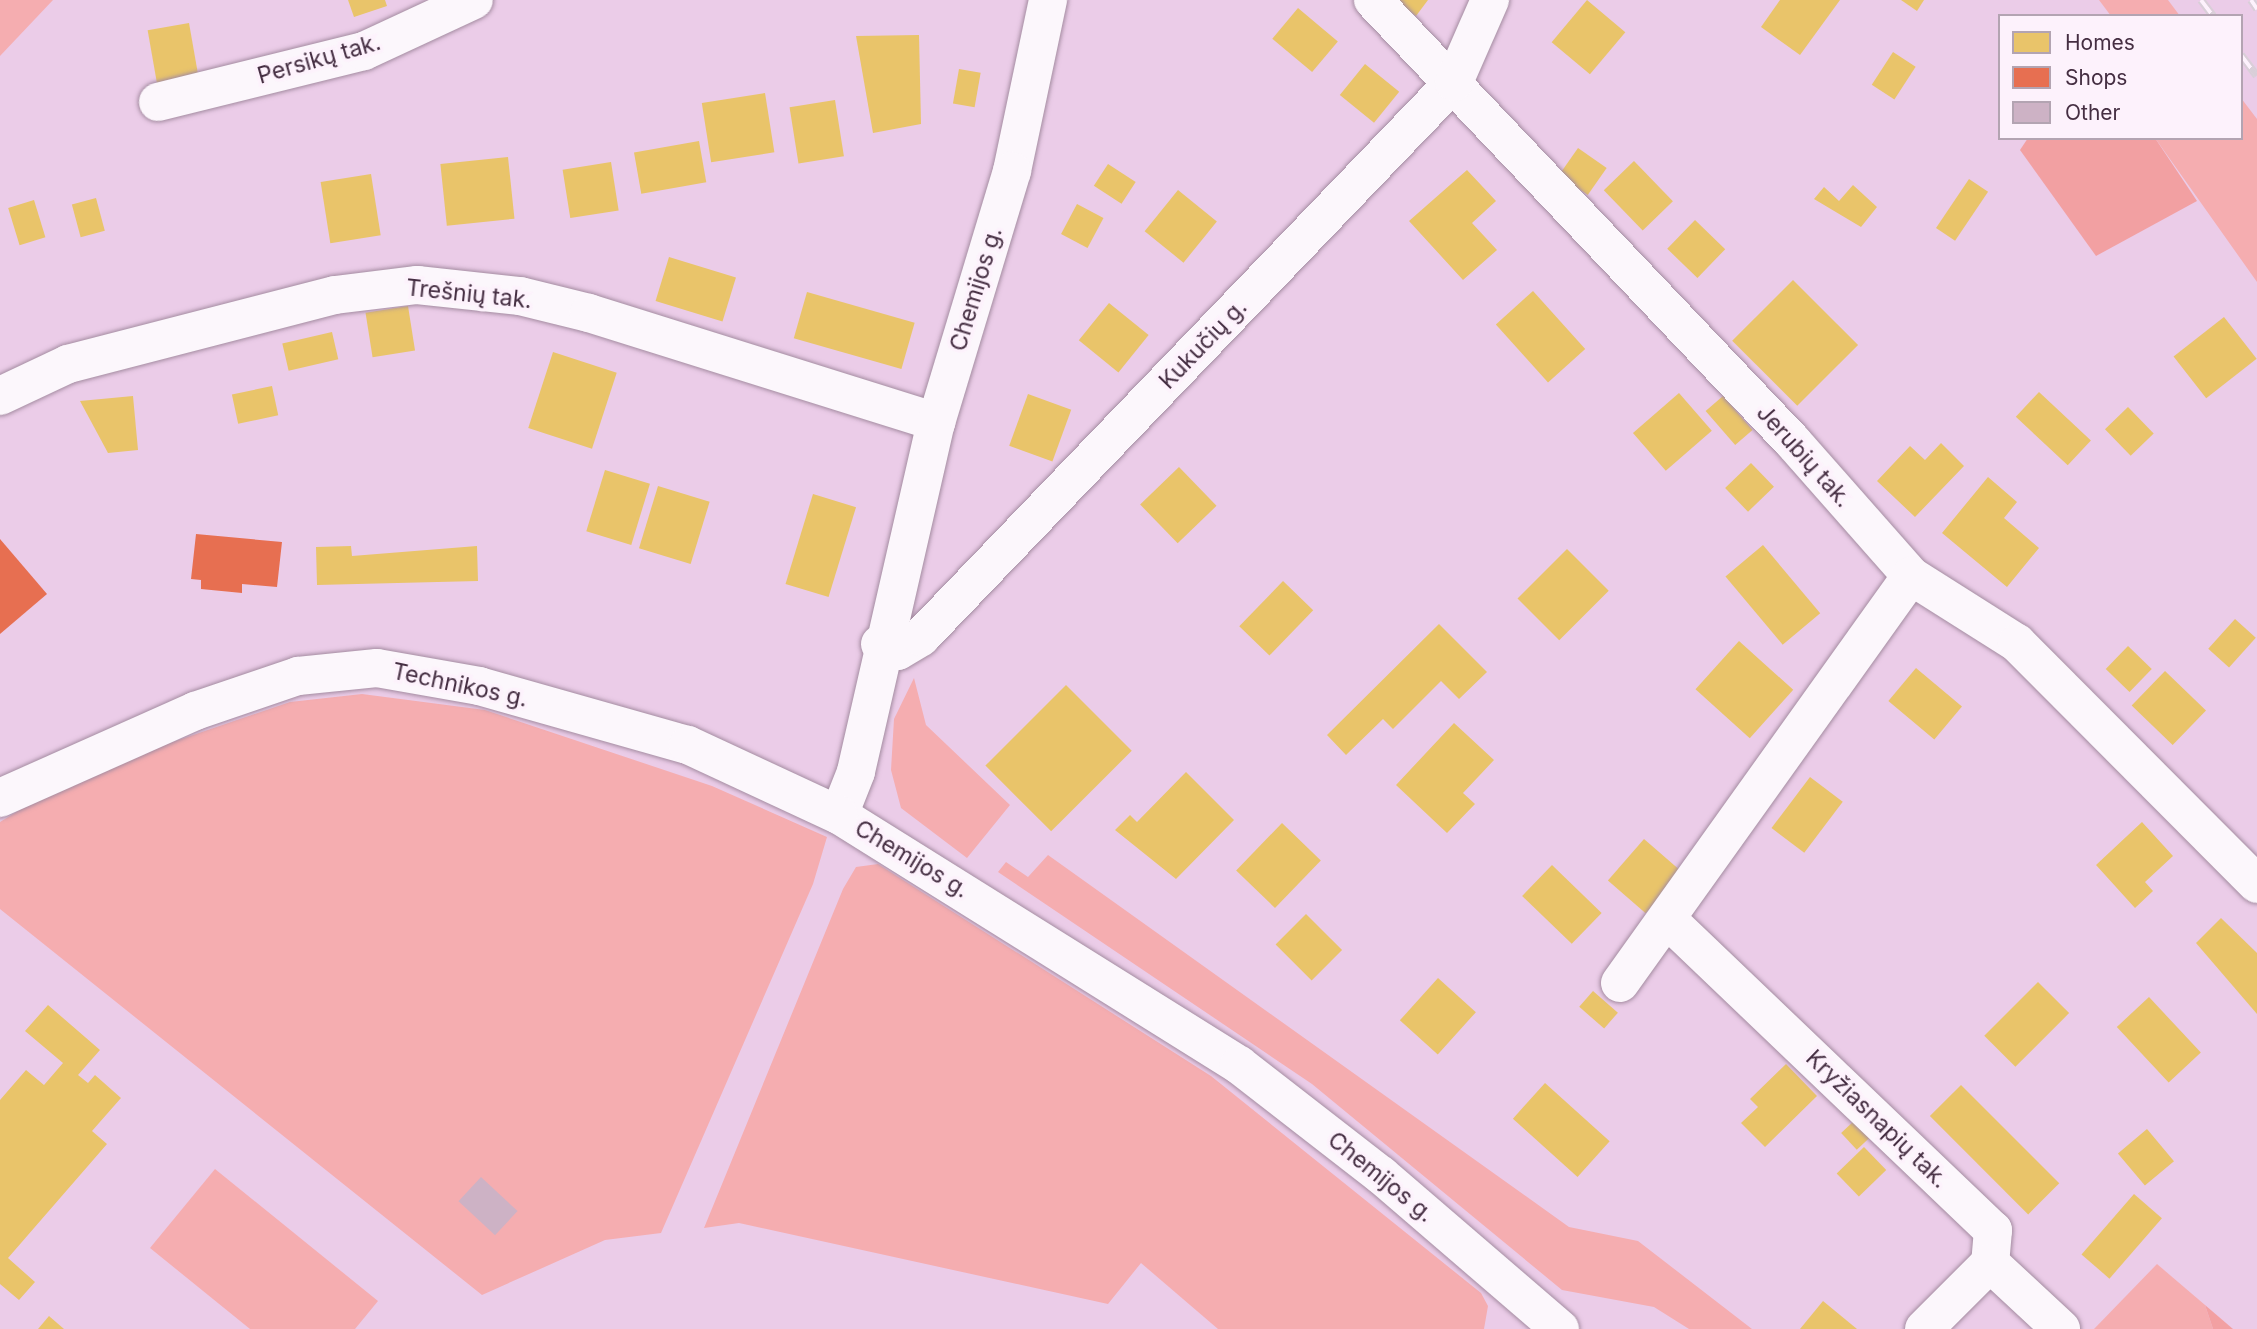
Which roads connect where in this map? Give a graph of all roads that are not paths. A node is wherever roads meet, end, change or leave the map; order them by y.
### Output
1 (474, 0) edge
2 (1048, 0) edge
3 (1373, 0) edge
4 (1490, 0) edge
5 (1454, 82) junction
6 (158, 102) dead end
7 (0, 396) edge
8 (936, 422) junction
9 (1910, 576) junction
10 (880, 644) junction
11 (0, 798) edge
12 (839, 815) junction
13 (2257, 884) edge
14 (1667, 919) junction
15 (1620, 983) dead end
16 (1990, 1263) junction
17 (1560, 1329) edge
18 (1924, 1329) edge
19 (2062, 1329) edge

1 - 6 street, Persikų tak.
2 - 8 street, Chemijos g.
3 - 5 street, Jerubių tak.
4 - 5 street, Kukučių g.
5 - 9 street, Jerubių tak.
5 - 10 street, Kukučių g.
7 - 8 street, Trešnių tak.
8 - 10 street, Chemijos g.
9 - 13 street, Jerubių tak.
9 - 14 street
10 - 12 street, Chemijos g.
11 - 12 street, Technikos g.
12 - 17 street, Chemijos g.
14 - 15 street
14 - 16 street, Kryžiasnapių tak.
16 - 18 street
16 - 19 street

